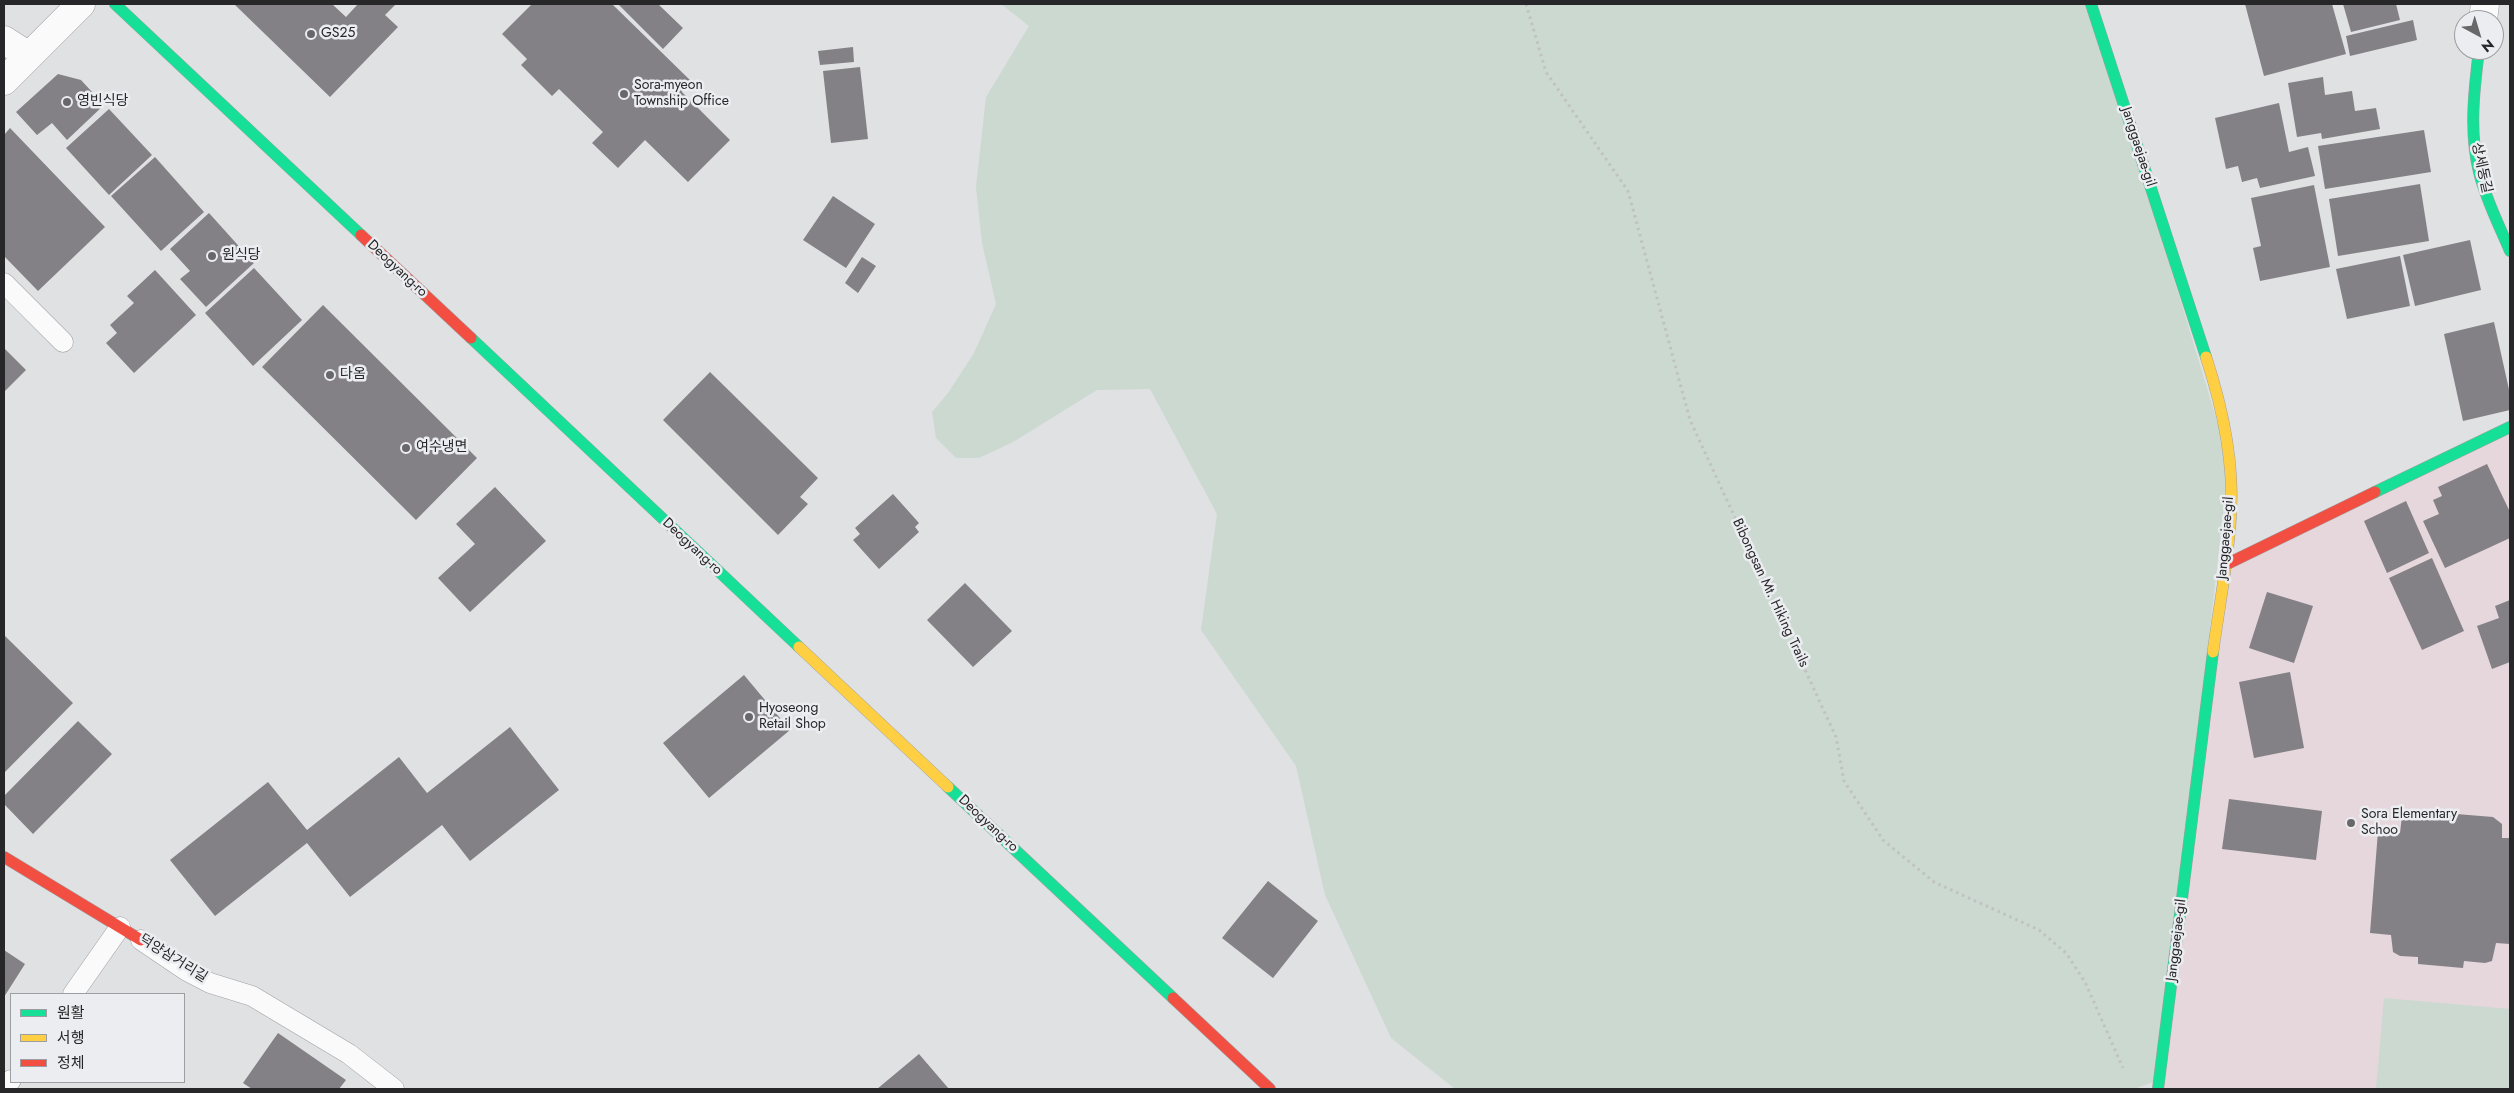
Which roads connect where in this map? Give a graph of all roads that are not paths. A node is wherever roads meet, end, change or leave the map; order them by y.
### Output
1 (81, 4) edge
2 (115, 4) edge
3 (2091, 4) edge
4 (4, 40) edge
5 (29, 56) junction
6 (2478, 60) edge
7 (4, 81) edge
8 (2510, 251) edge
9 (4, 283) edge
10 (63, 342) dead end
11 (2510, 427) edge
12 (2224, 565) junction
13 (4, 857) edge
14 (120, 927) junction
15 (141, 940) joint
16 (74, 993) edge
17 (394, 1089) edge
18 (1270, 1089) edge
19 (2158, 1089) edge

1 - 5 street
2 - 18 street, Deogyang-ro
3 - 12 street, Janggaejae-gil
4 - 5 street
5 - 7 street
6 - 8 street, 상세동길
9 - 10 lane
11 - 12 street
12 - 19 street, Janggaejae-gil
13 - 14 street, 덕양삼거리길
14 - 15 street, 덕양삼거리길
14 - 16 lane
15 - 17 lane, 덕양삼거리길

